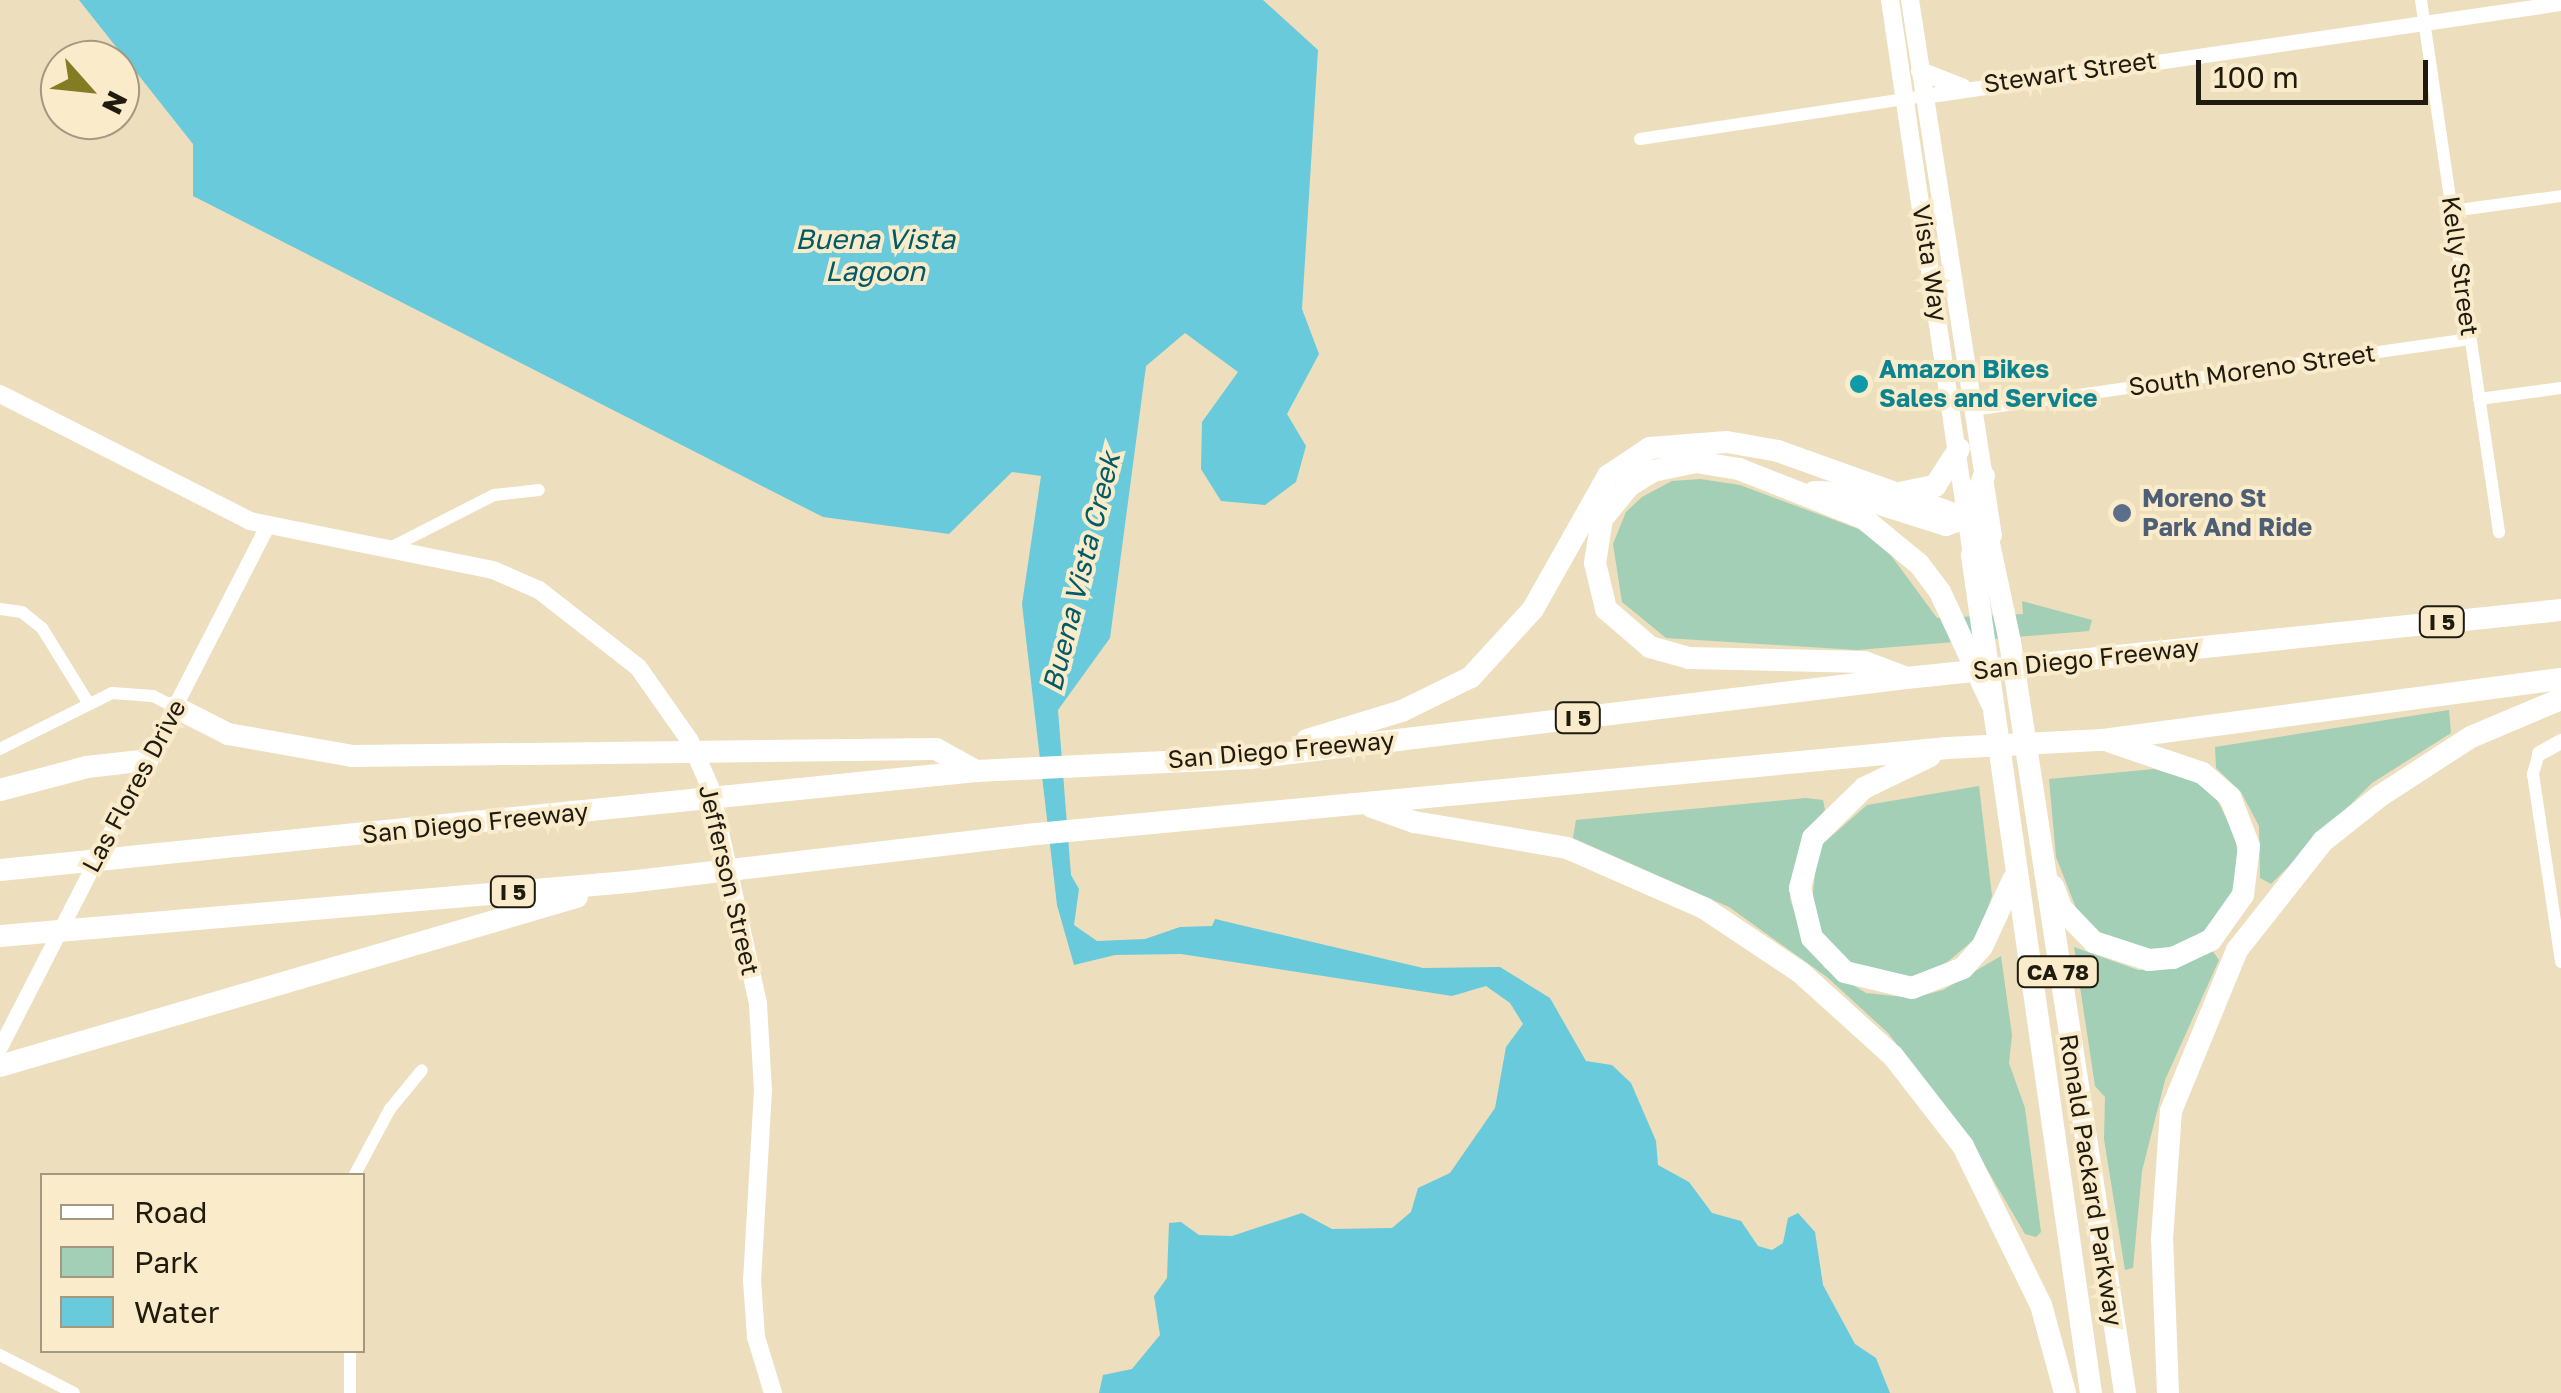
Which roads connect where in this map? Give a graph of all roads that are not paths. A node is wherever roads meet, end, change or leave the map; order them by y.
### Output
1 (1890, 0) edge
2 (1910, 0) edge
3 (2421, 0) edge
4 (2561, 3) edge
5 (2424, 23) junction
6 (1920, 71) junction
7 (1962, 87) junction
8 (1924, 96) junction
9 (1904, 99) junction
10 (1640, 139) dead end
11 (2561, 196) edge
12 (2452, 211) junction
13 (1955, 307) junction
14 (1936, 313) junction
15 (2470, 339) junction
16 (2561, 388) edge
17 (0, 394) edge
18 (2479, 400) junction
19 (1974, 410) junction
20 (1959, 450) junction
21 (1984, 476) junction
22 (539, 490) dead end
23 (1900, 492) junction
24 (1806, 493) junction
25 (1968, 517) junction
26 (268, 526) junction
27 (2499, 532) dead end
28 (390, 548) junction
29 (1984, 553) junction
30 (0, 609) edge
31 (2561, 610) edge
32 (1993, 612) junction
33 (1906, 678) junction
34 (2561, 680) edge
35 (2561, 698) edge
36 (87, 701) junction
37 (1992, 704) junction
38 (175, 707) junction
39 (2103, 740) junction
40 (2561, 741) edge
41 (1948, 748) junction
42 (0, 749) edge
43 (2539, 752) joint
44 (1250, 758) junction
45 (148, 760) junction
46 (976, 771) junction
47 (0, 790) edge
48 (1364, 804) junction
49 (2041, 854) junction
50 (0, 870) edge
51 (2014, 877) junction
52 (628, 882) junction
53 (0, 936) edge
54 (2561, 962) edge
55 (0, 1046) edge
56 (0, 1066) edge
57 (422, 1070) dead end
58 (356, 1173) edge
59 (350, 1353) edge
60 (0, 1356) edge
61 (74, 1393) edge
62 (350, 1393) edge
63 (773, 1393) edge
64 (2065, 1393) edge
65 (2090, 1393) edge
66 (2125, 1393) edge
67 (2168, 1393) edge

1 - 9 main road, Vista Way
2 - 6 main road, Vista Way
3 - 5 street, Kelly Street
4 - 5 street, Stewart Street
5 - 7 street, Stewart Street
5 - 12 street, Kelly Street
6 - 7 main road
6 - 8 main road, Vista Way
7 - 8 street, Stewart Street
8 - 9 street, Stewart Street
8 - 13 main road, Vista Way
9 - 10 street, Stewart Street
9 - 14 main road, Vista Way
11 - 12 street
12 - 15 street, Kelly Street
13 - 14 main road
13 - 19 main road, Vista Way
14 - 20 main road, Vista Way
15 - 18 street, Kelly Street
15 - 19 street, South Moreno Street
16 - 18 street
17 - 26 main road, Jefferson Street
18 - 27 street, Kelly Street
19 - 21 main road, Vista Way
20 - 23 highway
20 - 25 main road, Vista Way
21 - 25 highway
21 - 29 main road, Vista Way
22 - 28 street
23 - 25 highway
23 - 44 highway
24 - 25 highway
24 - 33 highway
24 - 37 highway
25 - 29 highway
26 - 28 main road, Jefferson Street
26 - 38 street, Las Flores Drive
28 - 63 main road, Jefferson Street
29 - 32 highway, Ronald Packard Parkway / CA 78
30 - 36 street
31 - 33 highway, San Diego Freeway / I 5
32 - 37 highway
32 - 49 highway, Ronald Packard Parkway / CA 78
33 - 44 highway, San Diego Freeway / I 5
34 - 39 highway, I 5
35 - 67 highway
36 - 38 street
36 - 42 street
37 - 51 highway, Ronald Packard Parkway / CA 78
38 - 45 street, Las Flores Drive
38 - 46 highway
39 - 41 highway, I 5
39 - 49 highway
40 - 43 street
41 - 48 highway, I 5
41 - 51 highway
43 - 54 street
44 - 46 highway, San Diego Freeway / I 5
45 - 47 highway
45 - 55 street, Las Flores Drive
46 - 50 highway, San Diego Freeway / I 5
48 - 52 highway, I 5
48 - 64 highway
49 - 66 highway, Ronald Packard Parkway / CA 78
51 - 65 highway, Ronald Packard Parkway / CA 78
52 - 53 highway, I 5
52 - 56 highway
57 - 58 street
59 - 62 street
60 - 61 street

